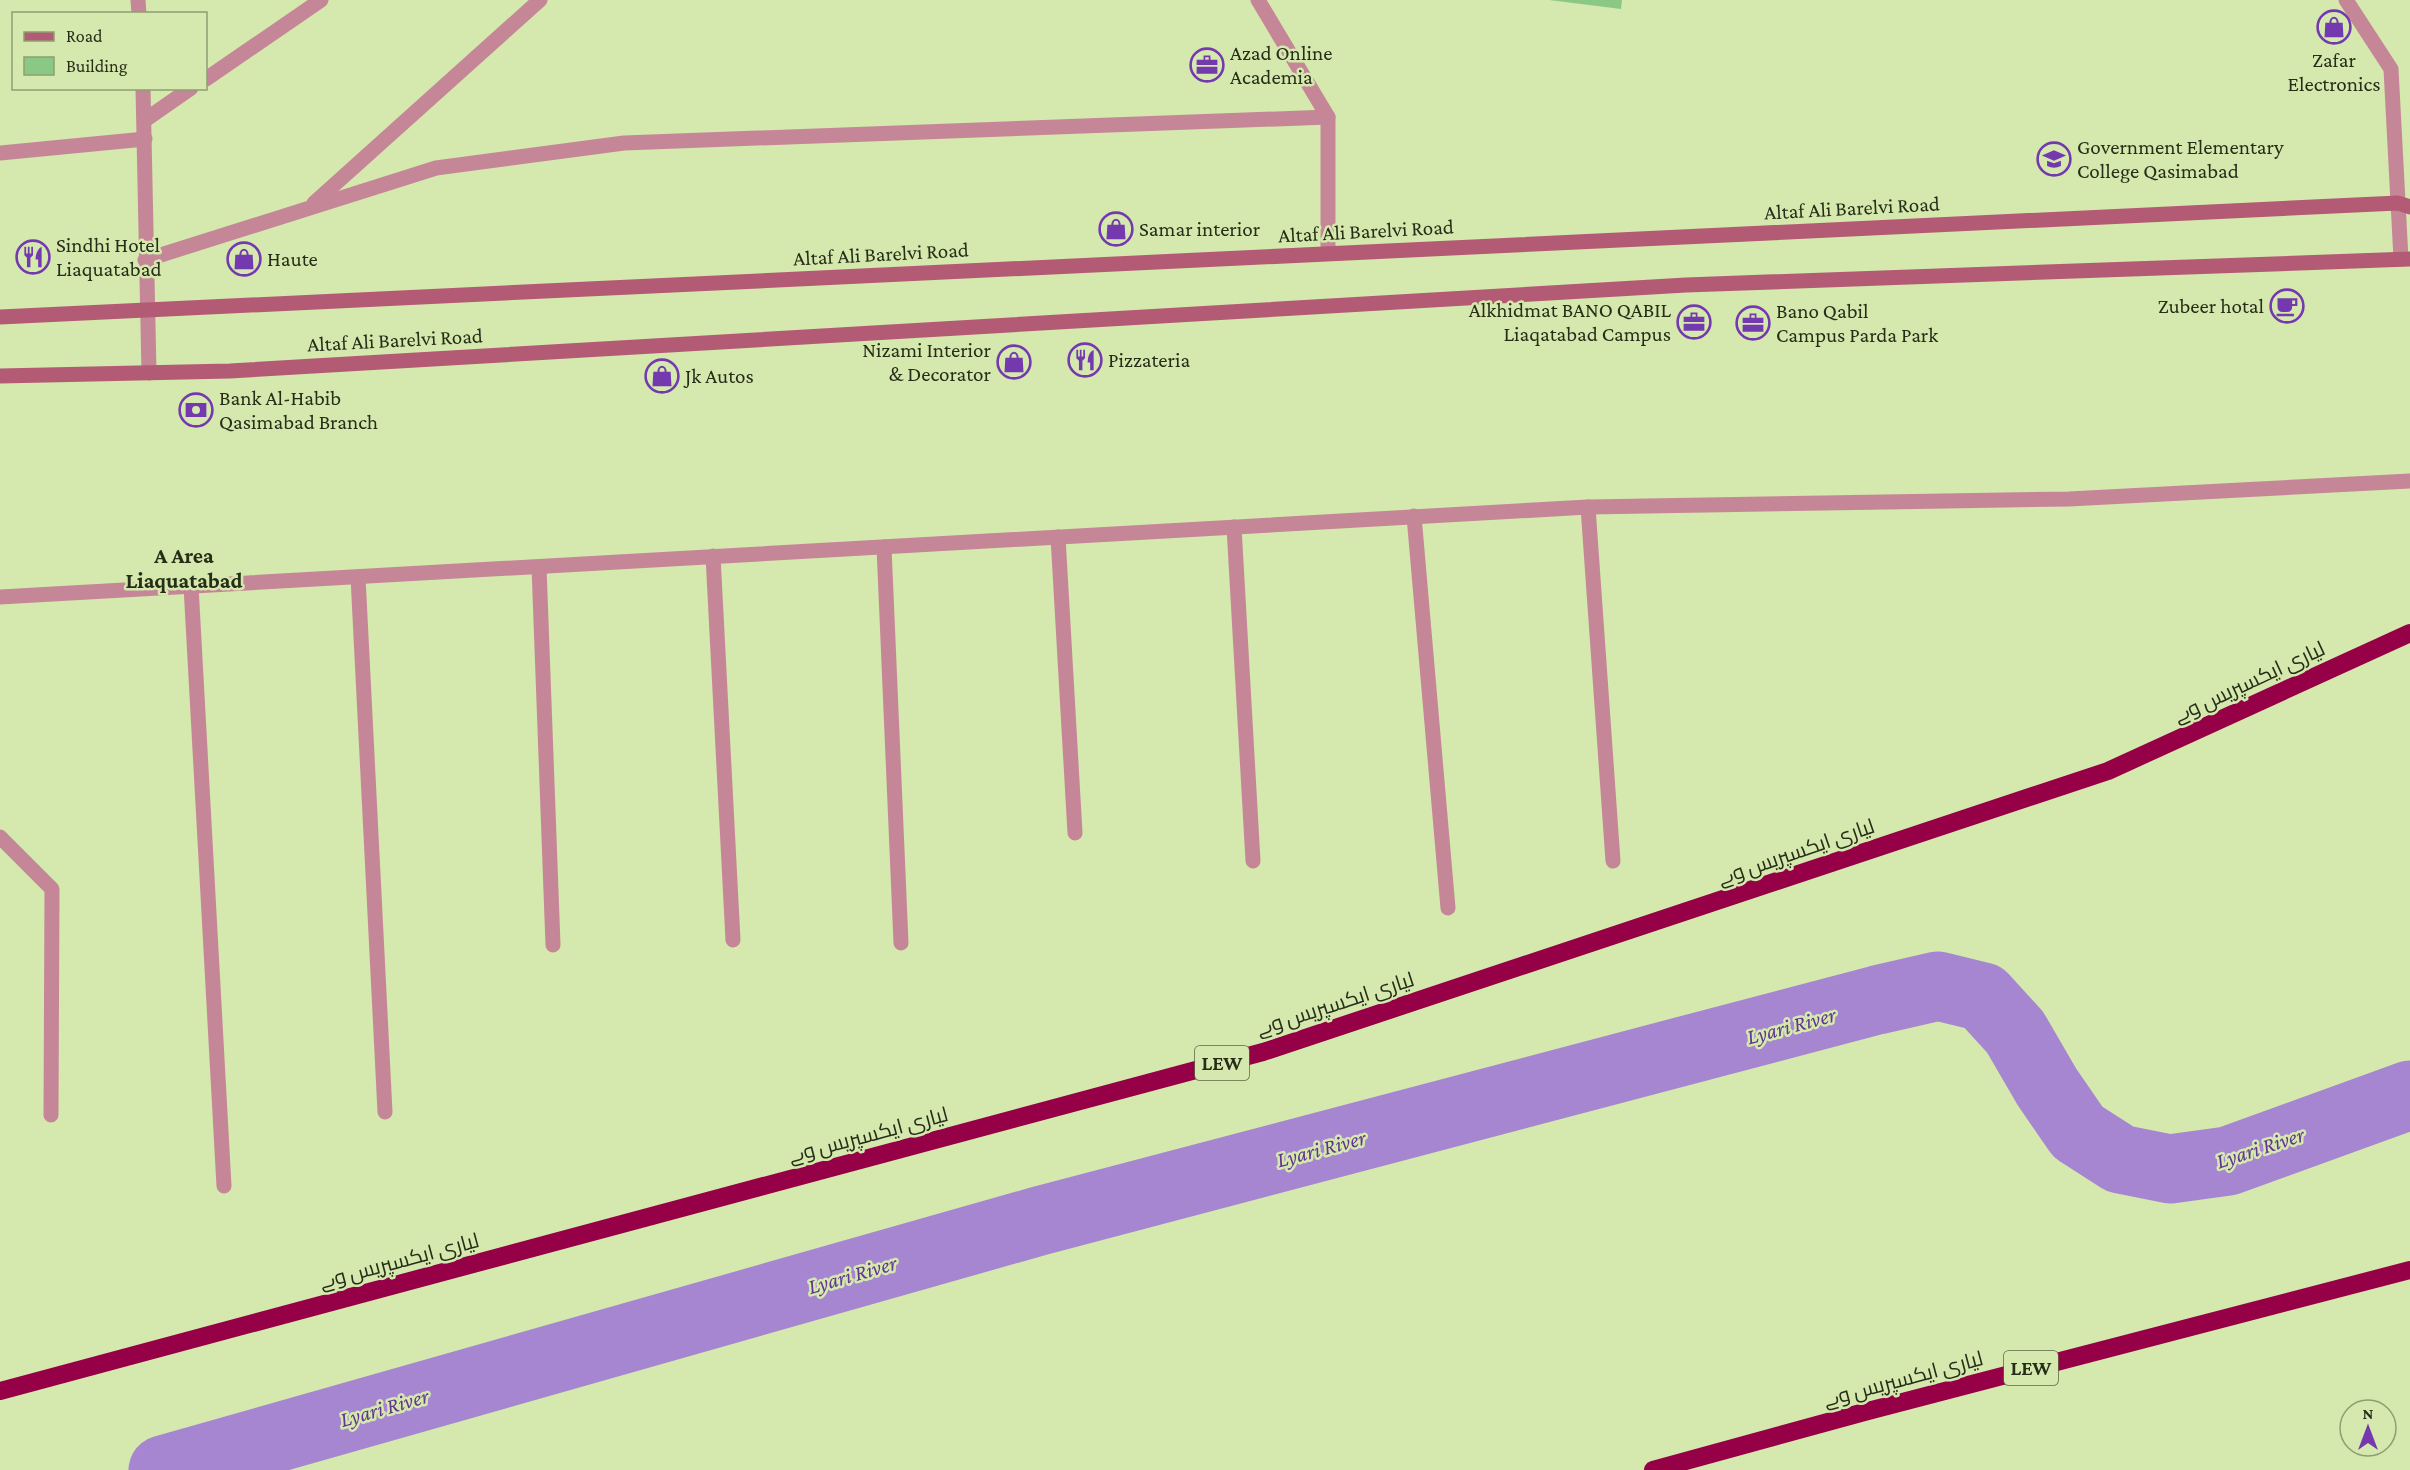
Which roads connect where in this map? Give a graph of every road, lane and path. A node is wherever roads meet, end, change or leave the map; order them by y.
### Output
1 (321, 0) edge
2 (540, 0) edge
3 (1258, 0) edge
4 (2346, 0) edge
5 (207, 78) edge
6 (143, 90) edge
7 (188, 90) edge
8 (1328, 117) junction
9 (145, 120) junction
10 (145, 139) junction
11 (0, 153) edge
12 (2404, 205) edge
13 (310, 207) junction
14 (1328, 253) junction
15 (2406, 259) edge
16 (145, 260) junction
17 (147, 310) junction
18 (0, 317) edge
19 (149, 372) junction
20 (0, 376) edge
21 (2410, 480) edge
22 (1588, 507) junction
23 (1414, 516) junction
24 (1234, 527) junction
25 (1058, 537) junction
26 (884, 547) junction
27 (713, 556) junction
28 (539, 567) junction
29 (358, 577) junction
30 (191, 586) junction
31 (0, 597) edge
32 (2410, 633) edge
33 (1075, 833) dead end
34 (0, 837) edge
35 (1253, 861) dead end
36 (1613, 861) dead end
37 (1448, 908) dead end
38 (733, 940) dead end
39 (901, 943) dead end
40 (553, 945) dead end
41 (385, 1112) dead end
42 (51, 1115) dead end
43 (224, 1186) dead end
44 (2410, 1270) edge
45 (0, 1391) edge
46 (1653, 1470) edge

1 - 5 street
2 - 13 street
3 - 8 street
4 - 12 street
6 - 9 street
7 - 9 street
8 - 13 street
8 - 14 street
9 - 10 street
10 - 11 street
10 - 16 street
12 - 14 main road, Altaf Ali Barelvi Road
12 - 15 street
13 - 16 street
14 - 17 main road, Altaf Ali Barelvi Road
15 - 19 main road, Altaf Ali Barelvi Road
16 - 17 street
17 - 18 main road, Altaf Ali Barelvi Road
17 - 19 street
19 - 20 main road, Altaf Ali Barelvi Road
21 - 22 street
22 - 23 street
22 - 36 street
23 - 24 street
23 - 37 street
24 - 25 street
24 - 35 street
25 - 26 street
25 - 33 street
26 - 27 street
26 - 39 street
27 - 28 street
27 - 38 street
28 - 29 street
28 - 40 street
29 - 30 street
29 - 41 street
30 - 31 street
30 - 43 street
32 - 45 highway, لیاری ایکسپریس وے / LEW
34 - 42 street
44 - 46 highway, لیاری ایکسپریس وے / LEW

